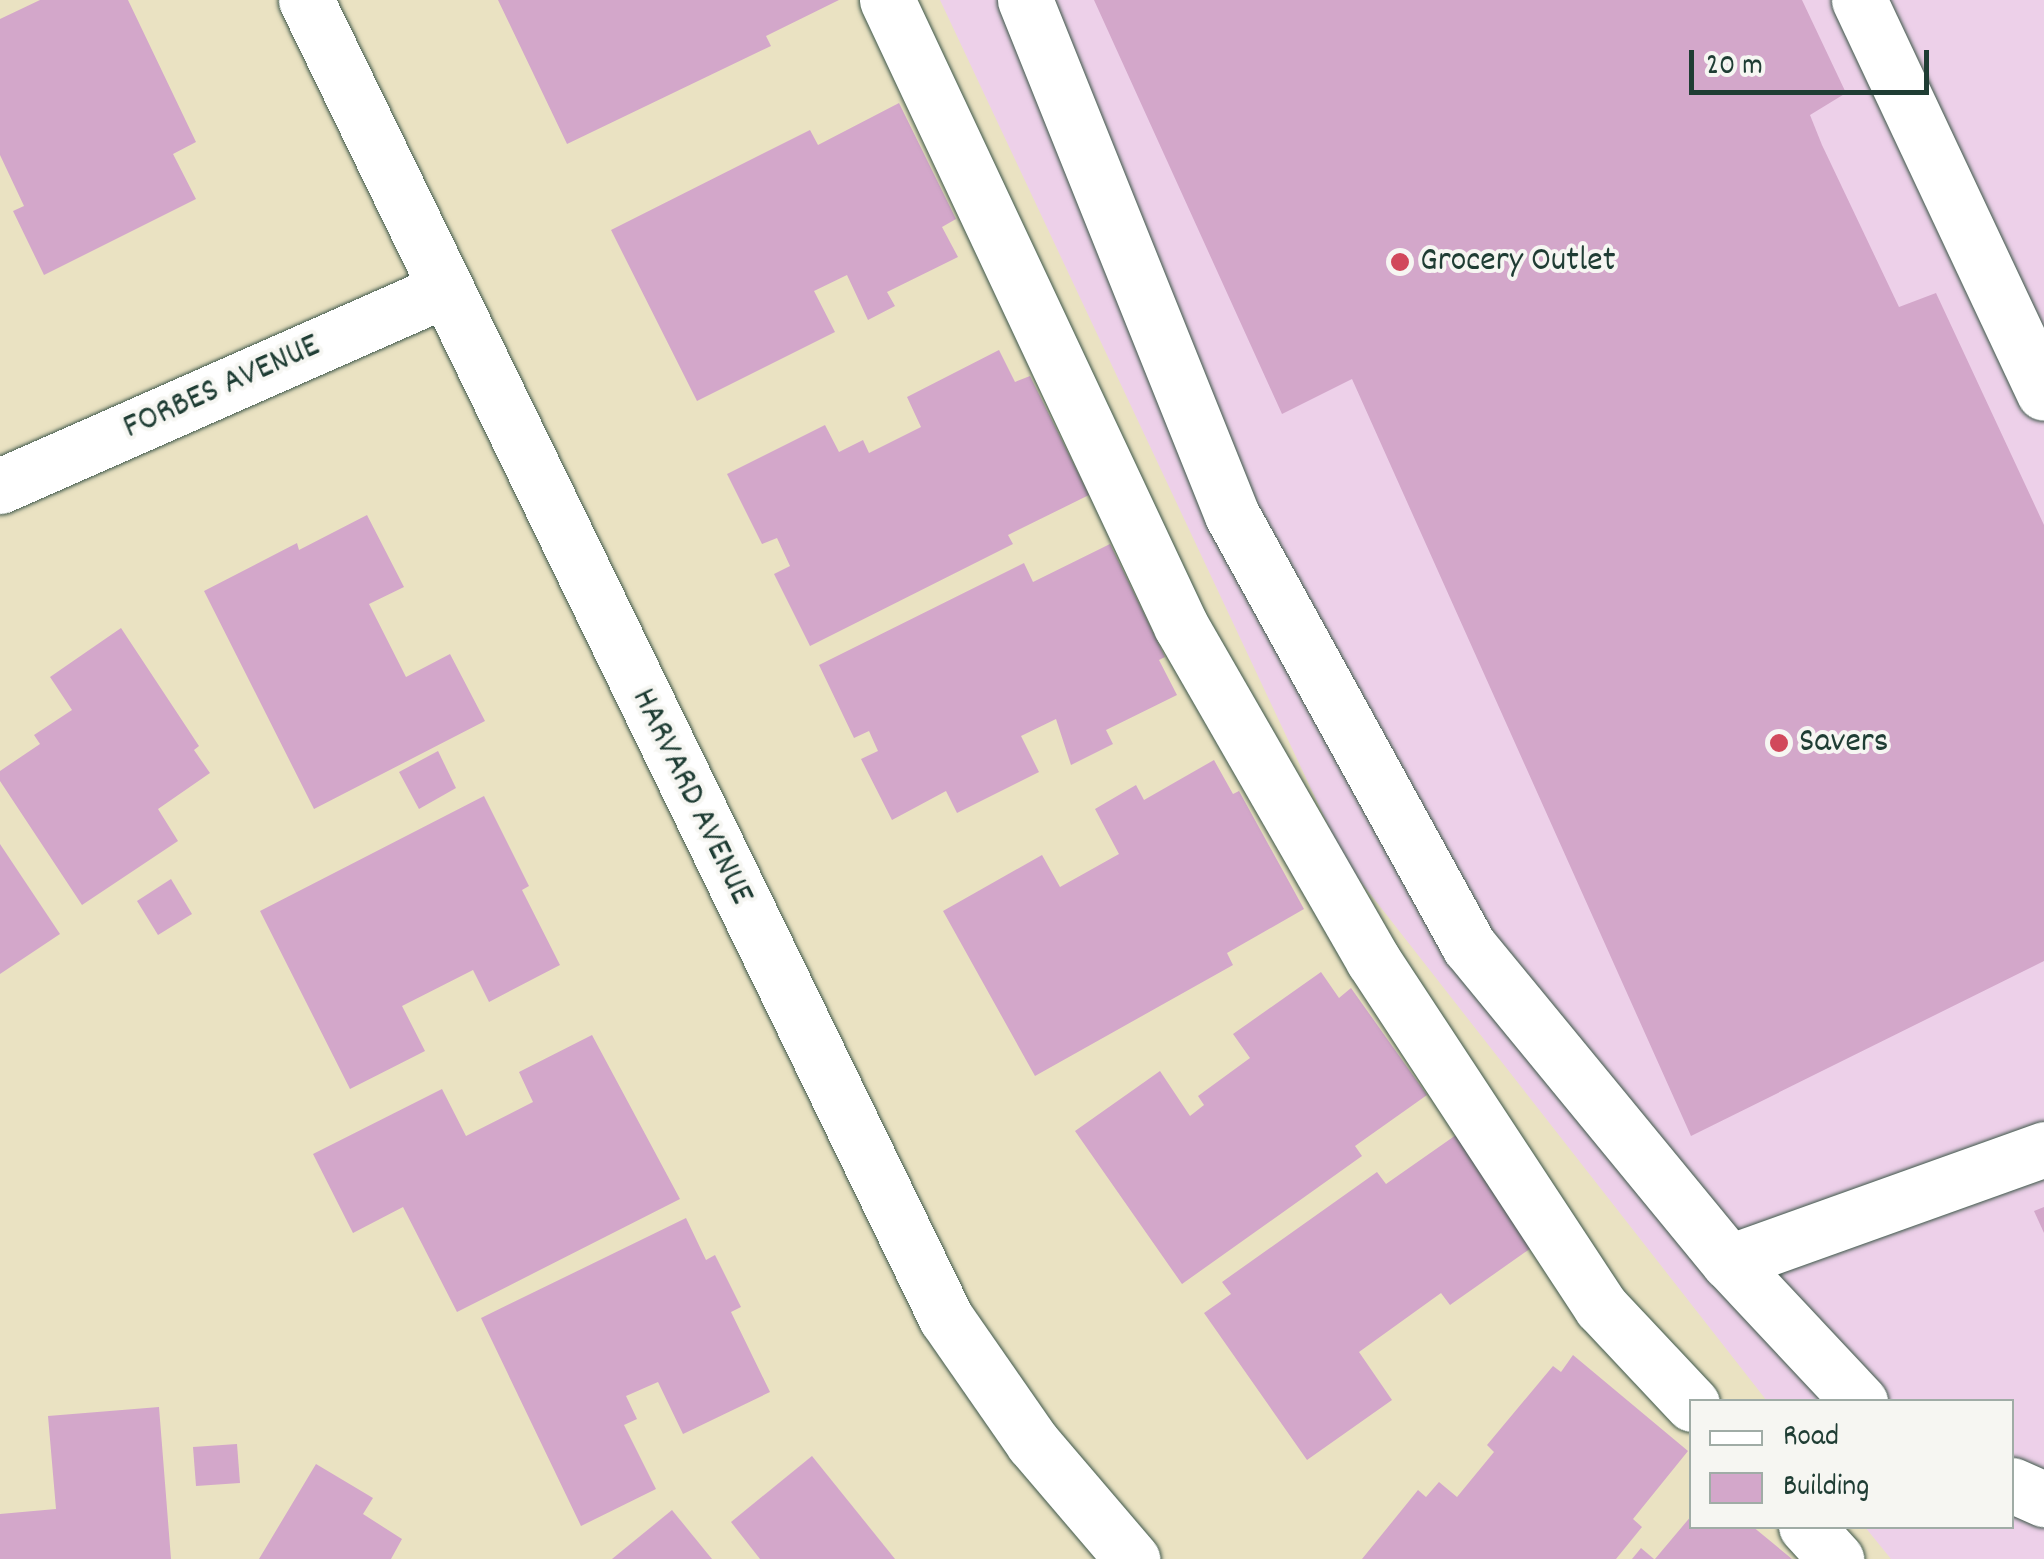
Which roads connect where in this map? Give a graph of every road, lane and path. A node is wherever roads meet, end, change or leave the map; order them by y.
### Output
1 (306, 0) edge
2 (887, 0) edge
3 (1024, 0) edge
4 (1859, 0) edge
5 (444, 290) junction
6 (2044, 393) edge
7 (0, 486) edge
8 (2044, 1149) edge
9 (1729, 1262) junction
10 (1857, 1399) edge
11 (1689, 1401) edge
12 (2014, 1485) edge
13 (2044, 1499) edge
14 (1809, 1529) edge
15 (1132, 1559) edge
16 (1836, 1559) edge

1 - 5 street, HARVARD AVENUE
2 - 11 street
3 - 9 street
4 - 6 street
5 - 7 street, FORBES AVENUE
5 - 15 street, HARVARD AVENUE
8 - 9 street
9 - 10 street
12 - 13 street
14 - 16 street

